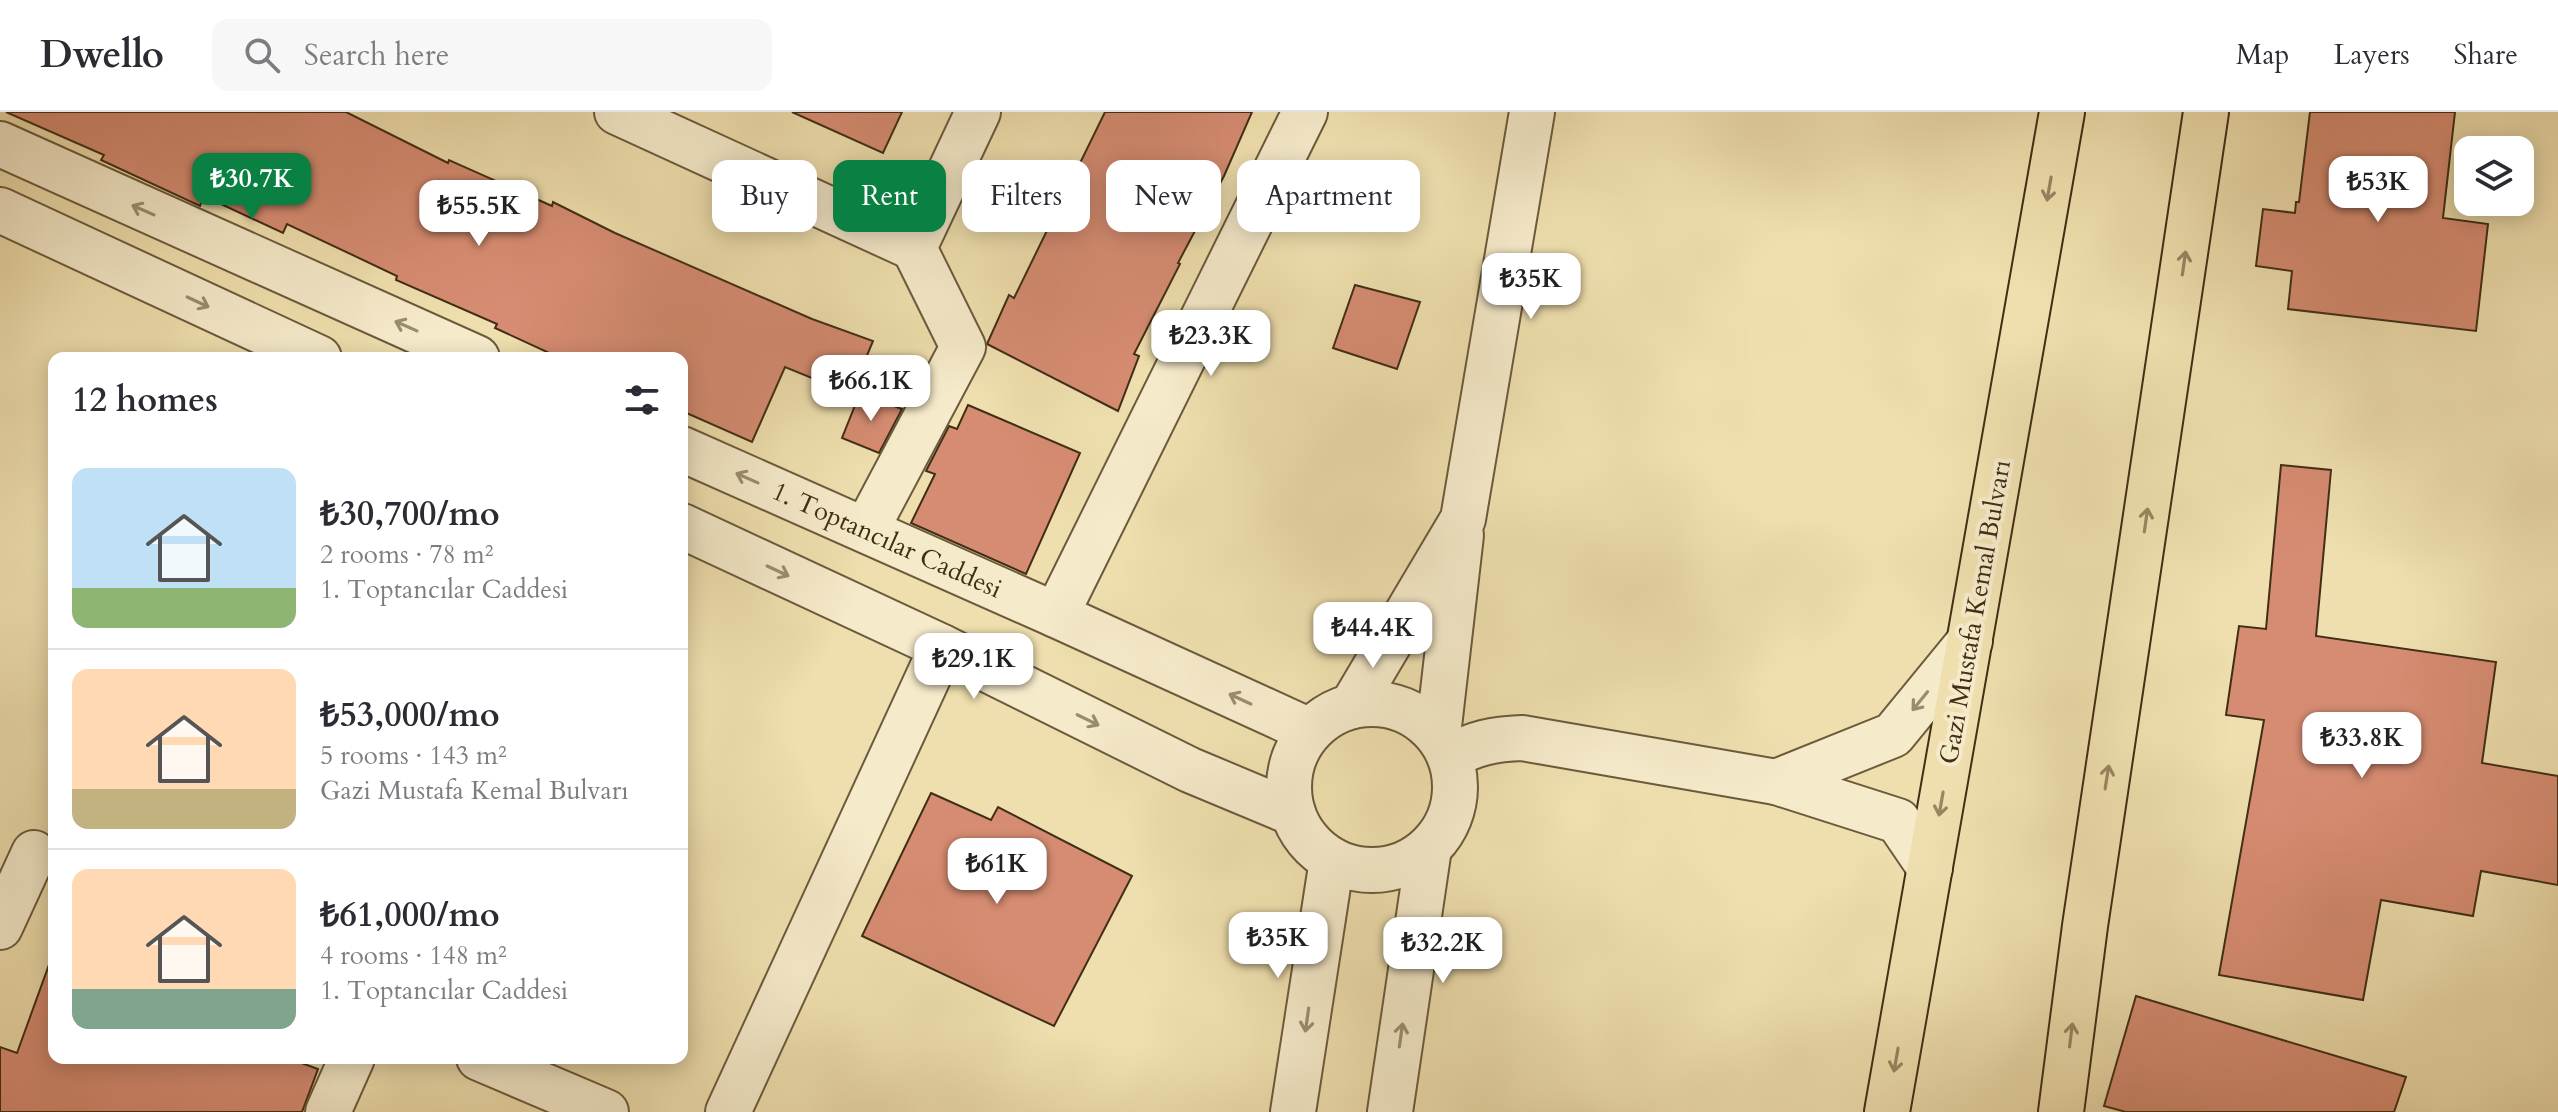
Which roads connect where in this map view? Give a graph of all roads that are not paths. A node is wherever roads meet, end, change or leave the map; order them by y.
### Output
1 (617, 112) edge
2 (978, 112) edge
3 (1305, 112) edge
4 (1532, 112) edge
5 (2062, 112) edge
6 (2206, 112) edge
7 (0, 144) edge
8 (0, 210) edge
9 (914, 248) junction
10 (306, 352) edge
11 (464, 352) edge
12 (688, 452) edge
13 (1463, 519) junction
14 (688, 529) edge
15 (866, 530) junction
16 (1056, 615) junction
17 (1970, 641) junction
18 (942, 647) junction
19 (1352, 706) junction
20 (1310, 731) junction
21 (1444, 746) junction
22 (1776, 782) junction
23 (1293, 813) junction
24 (1429, 848) junction
25 (29, 850) edge
26 (1332, 860) junction
27 (1930, 868) junction
28 (0, 927) edge
29 (349, 1064) edge
30 (493, 1064) edge
31 (328, 1112) edge
32 (606, 1112) edge
33 (728, 1112) edge
34 (1293, 1112) edge
35 (1390, 1112) edge
36 (1887, 1112) edge
37 (2061, 1112) edge

1 - 9 street
2 - 9 street
3 - 16 street
4 - 13 street
5 -> 17 highway, Gazi Mustafa Kemal Bulvarı
37 -> 6 highway
11 -> 7 street
8 -> 10 street
9 - 15 street
15 -> 12 street, 1. Toptancılar Caddesi
13 - 19 street
13 - 21 street
14 -> 18 street
15 - 16 street, 1. Toptancılar Caddesi
20 -> 16 street, 1. Toptancılar Caddesi
17 -> 22 street
17 -> 27 highway, Gazi Mustafa Kemal Bulvarı
18 -> 23 street
18 - 33 street
19 - 20 street
19 - 21 street
20 - 23 street
21 - 22 street
21 - 24 street
22 - 27 street
23 - 26 street
24 - 26 street
35 -> 24 street
25 - 28 street
26 -> 34 street
27 -> 36 highway, Gazi Mustafa Kemal Bulvarı
29 - 31 street
30 - 32 street

